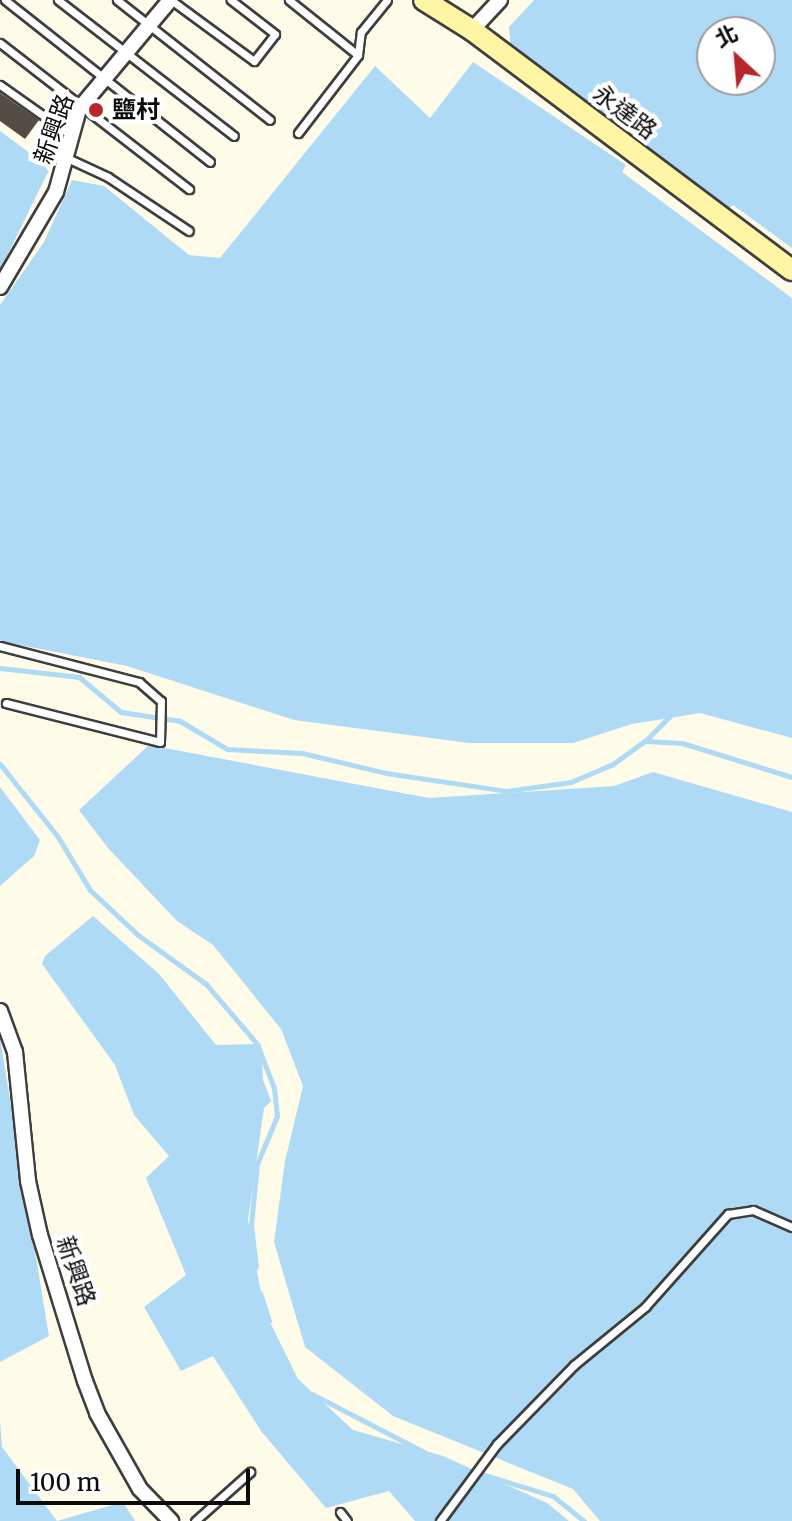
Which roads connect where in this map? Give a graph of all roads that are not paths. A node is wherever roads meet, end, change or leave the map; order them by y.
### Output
1 (5, 0) edge
2 (58, 0) edge
3 (117, 0) edge
4 (171, 0) edge
5 (231, 0) edge
6 (289, 0) edge
7 (387, 0) edge
8 (424, 0) edge
9 (500, 0) edge
10 (149, 25) junction
11 (472, 30) junction
12 (0, 43) edge
13 (126, 52) junction
14 (358, 55) junction
15 (103, 78) junction
16 (0, 85) edge
17 (81, 106) junction
18 (270, 120) dead end
19 (298, 133) dead end
20 (72, 136) junction
21 (234, 136) dead end
22 (65, 157) junction
23 (210, 162) dead end
24 (189, 189) dead end
25 (189, 231) dead end
26 (792, 270) edge
27 (0, 287) edge
28 (0, 646) edge
29 (6, 703) dead end
30 (0, 1011) edge
31 (792, 1227) edge
32 (250, 1472) dead end
33 (340, 1512) dead end
34 (171, 1521) edge
35 (195, 1521) edge
36 (347, 1521) edge
37 (440, 1521) edge

1 - 15 lane
2 - 13 lane
3 - 10 lane
4 - 5 lane
4 - 10 street, 新興路
6 - 14 lane
7 - 14 lane
8 - 11 street, 永達路
9 - 11 street
10 - 13 street, 新興路
10 - 18 lane
11 - 26 street, 永達路
12 - 17 lane
13 - 15 street, 新興路
13 - 21 lane
14 - 19 lane
15 - 17 street, 新興路
15 - 23 lane
16 - 20 lane
17 - 20 street, 新興路
17 - 24 lane
20 - 22 street, 新興路
22 - 25 lane
22 - 27 street, 新興路
28 - 29 lane
30 - 34 street, 新興路
31 - 37 lane
32 - 35 lane
33 - 36 lane

